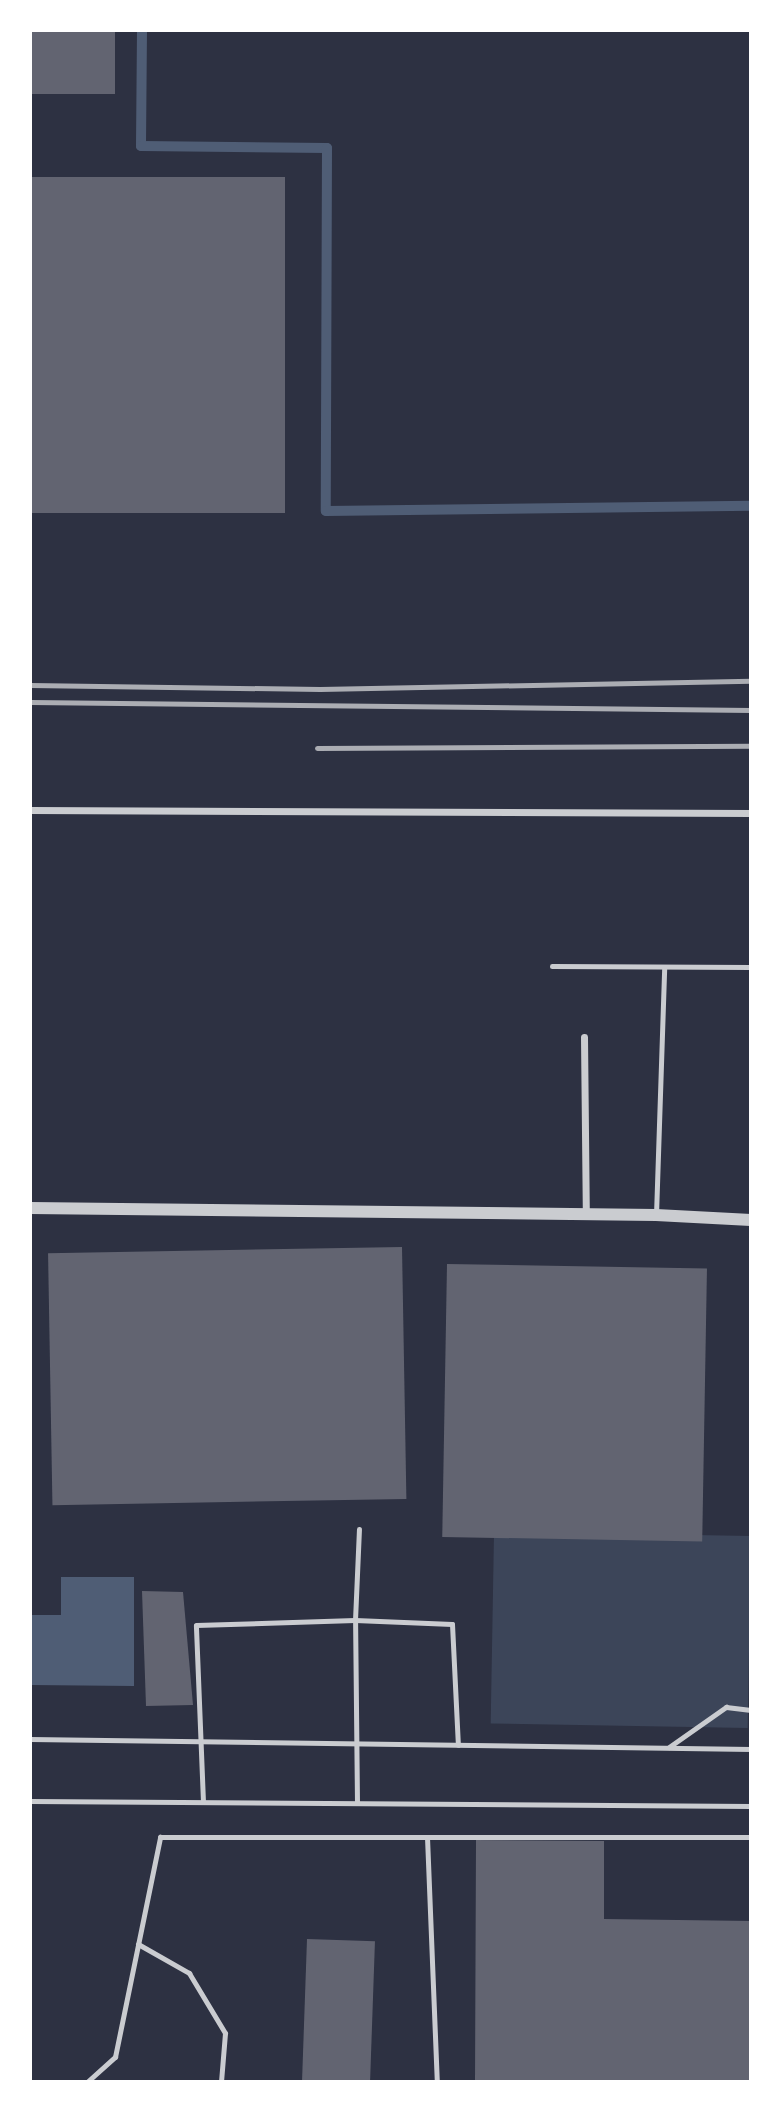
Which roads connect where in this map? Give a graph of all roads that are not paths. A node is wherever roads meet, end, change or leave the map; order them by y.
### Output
1 (30, 810) edge
2 (751, 813) edge
3 (552, 966) dead end
4 (751, 967) edge
5 (664, 968) junction
6 (584, 1037) dead end
7 (30, 1208) edge
8 (586, 1214) junction
9 (656, 1215) junction
10 (751, 1220) edge
11 (359, 1529) dead end
12 (355, 1620) junction
13 (751, 1710) edge
14 (30, 1739) edge
15 (201, 1741) junction
16 (358, 1744) junction
17 (458, 1745) junction
18 (668, 1748) junction
19 (751, 1749) edge
20 (30, 1801) edge
21 (204, 1802) junction
22 (357, 1803) junction
23 (751, 1806) edge
24 (427, 1837) junction
25 (751, 1837) edge
26 (138, 1944) junction
27 (87, 2082) edge
28 (221, 2082) edge
29 (437, 2082) edge

1 - 2 street
3 - 5 lane
4 - 5 lane
5 - 9 lane
6 - 8 street
7 - 8 street
8 - 9 street
9 - 10 street
11 - 12 lane
12 - 15 lane
12 - 16 lane
12 - 17 lane
13 - 18 lane
14 - 15 lane
15 - 16 lane
15 - 21 lane
16 - 17 lane
16 - 22 lane
17 - 18 lane
18 - 19 lane
20 - 21 lane
21 - 22 lane
22 - 23 lane
24 - 25 lane
24 - 26 lane
24 - 29 lane
26 - 27 lane
26 - 28 lane

